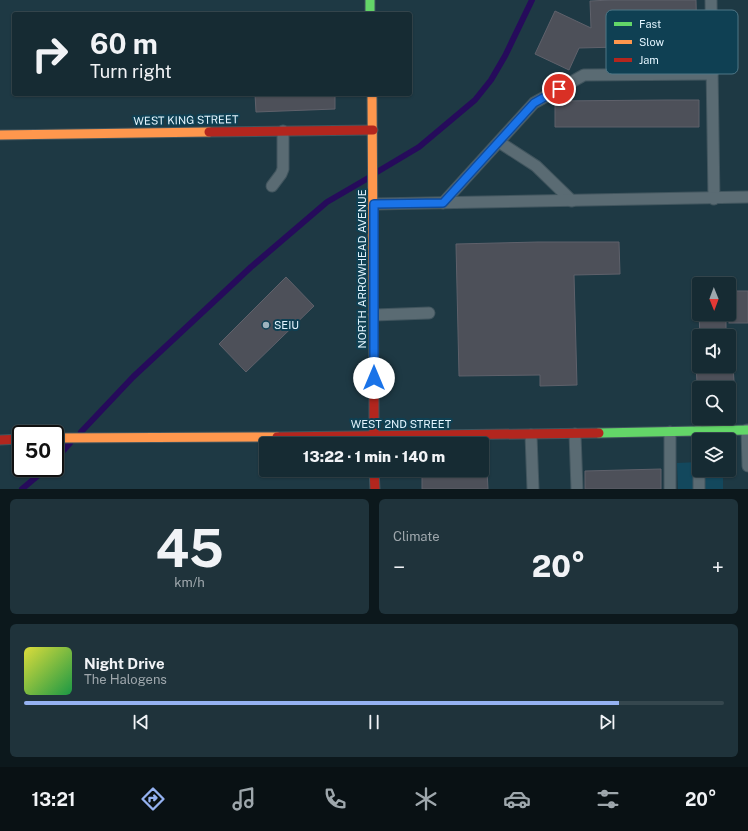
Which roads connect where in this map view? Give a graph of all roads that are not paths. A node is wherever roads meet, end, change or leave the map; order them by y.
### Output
1 (370, 0) edge
2 (711, 0) edge
3 (711, 10) edge
4 (370, 12) edge
5 (712, 74) joint
6 (372, 96) edge
7 (373, 130) junction
8 (282, 131) junction
9 (0, 135) edge
10 (499, 142) junction
11 (272, 186) dead end
12 (748, 198) edge
13 (714, 199) junction
14 (572, 201) junction
15 (443, 203) junction
16 (374, 204) junction
17 (428, 313) dead end
18 (374, 315) junction
19 (747, 430) edge
20 (698, 431) joint
21 (670, 432) junction
22 (575, 434) junction
23 (531, 435) junction
24 (374, 437) edge
25 (468, 437) edge
26 (64, 438) edge
27 (12, 439) edge
28 (259, 439) edge
29 (0, 440) edge
30 (748, 466) edge
31 (374, 477) edge
32 (699, 477) edge
33 (375, 489) edge
34 (533, 489) edge
35 (577, 489) edge
36 (670, 489) edge
37 (699, 489) edge

1 - 4 main road
2 - 3 lane
5 - 10 lane
5 - 13 lane
6 - 7 main road, NORTH ARROWHEAD AVENUE
7 - 8 main road, WEST KING STREET
7 - 16 main road, NORTH ARROWHEAD AVENUE
8 - 9 main road, WEST KING STREET
8 - 11 lane
10 - 14 lane
10 - 15 lane
12 - 13 lane
13 - 14 lane
14 - 15 lane
15 - 16 lane
16 - 18 main road, NORTH ARROWHEAD AVENUE
17 - 18 lane
18 - 24 main road, NORTH ARROWHEAD AVENUE
19 - 20 main road, WEST 2ND STREET
19 - 30 lane
20 - 21 main road, WEST 2ND STREET
21 - 22 main road, WEST 2ND STREET
21 - 36 lane
22 - 23 main road, WEST 2ND STREET
22 - 35 lane
23 - 25 main road, WEST 2ND STREET
23 - 34 lane
26 - 28 main road, WEST 2ND STREET
27 - 29 main road
31 - 33 main road
32 - 37 lane

